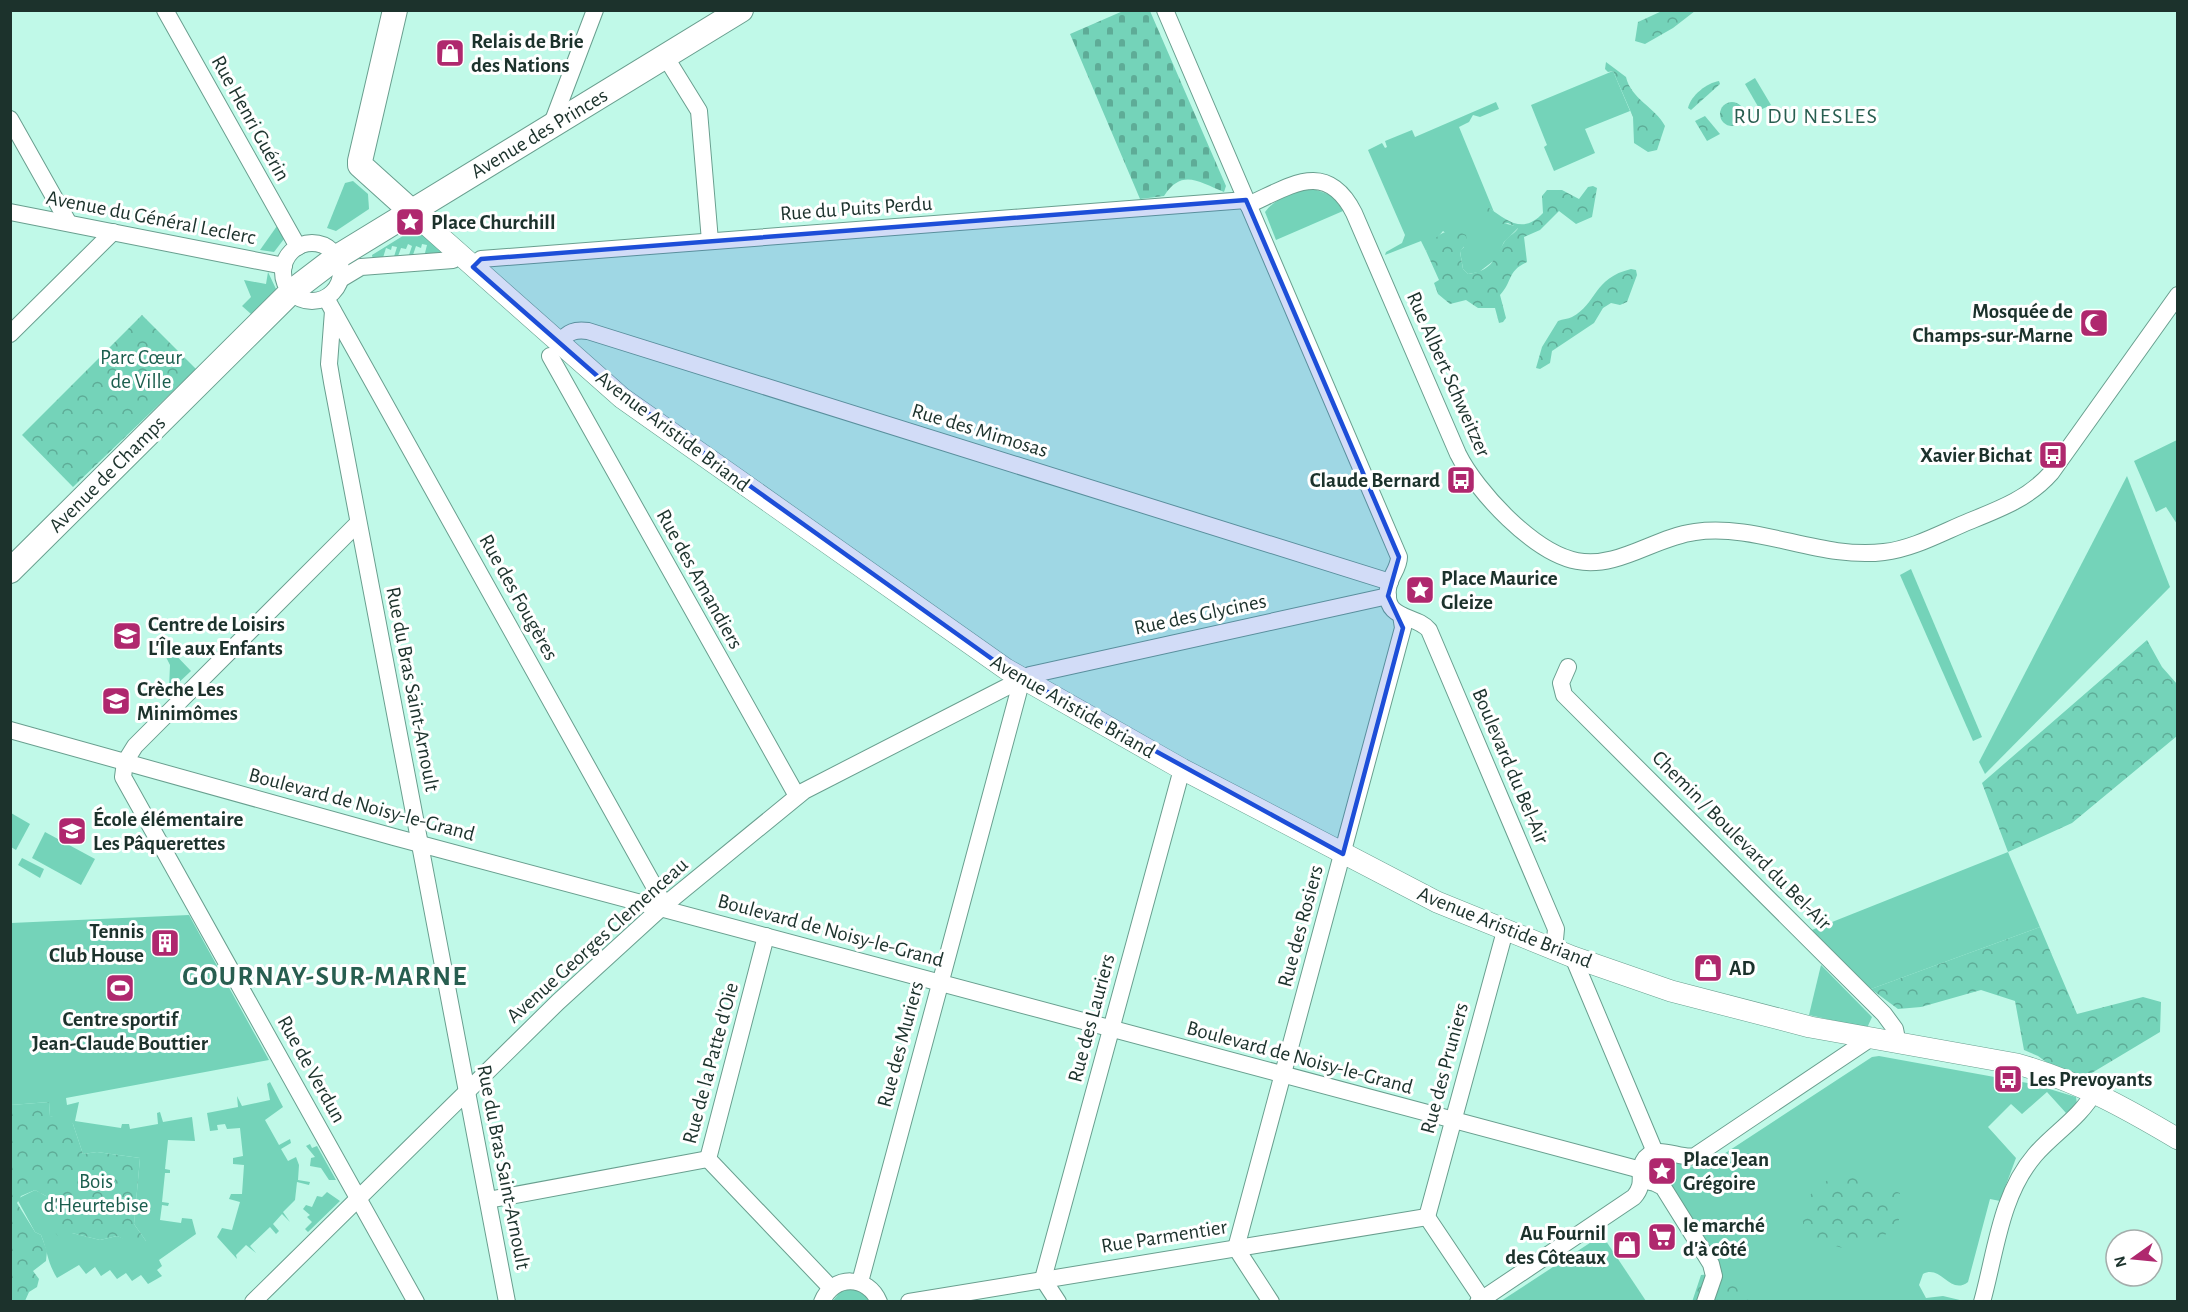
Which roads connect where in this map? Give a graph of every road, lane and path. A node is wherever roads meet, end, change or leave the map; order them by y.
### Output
1 (165, 10) edge
2 (595, 10) edge
3 (741, 10) edge
4 (1165, 10) edge
5 (389, 17) edge
6 (665, 56) junction
7 (10, 119) edge
8 (551, 126) junction
9 (1247, 203) junction
10 (10, 212) edge
11 (411, 212) junction
12 (68, 222) junction
13 (113, 232) junction
14 (710, 241) junction
15 (298, 247) junction
16 (466, 260) junction
17 (284, 266) junction
18 (339, 268) junction
19 (291, 292) junction
20 (2178, 295) edge
21 (329, 304) junction
22 (10, 334) edge
23 (555, 349) junction
24 (584, 364) junction
25 (565, 383) junction
26 (358, 523) junction
27 (10, 571) edge
28 (1389, 589) junction
29 (1401, 615) junction
30 (1568, 667) dead end
31 (1022, 679) junction
32 (10, 730) edge
33 (125, 762) junction
34 (1182, 769) junction
35 (797, 796) junction
36 (419, 843) junction
37 (1343, 854) junction
38 (661, 908) junction
39 (1504, 931) junction
40 (766, 936) junction
41 (1563, 953) junction
42 (940, 983) junction
43 (1112, 1029) junction
44 (1868, 1040) junction
45 (1898, 1044) junction
46 (1283, 1075) junction
47 (2095, 1091) junction
48 (467, 1092) junction
49 (1452, 1122) junction
50 (2178, 1139) edge
51 (1656, 1152) junction
52 (708, 1158) junction
53 (1642, 1175) junction
54 (358, 1198) junction
55 (488, 1200) junction
56 (1428, 1217) junction
57 (1236, 1248) junction
58 (1043, 1279) junction
59 (860, 1282) junction
60 (826, 1295) edge
61 (1480, 1300) edge
62 (253, 1302) edge
63 (416, 1302) edge
64 (507, 1302) edge
65 (879, 1302) edge
66 (909, 1302) edge
67 (1058, 1302) edge
68 (1271, 1302) edge
69 (1705, 1302) edge
70 (1982, 1302) edge

1 - 15 street, Rue Henri Guérin
2 - 8 street
3 - 6 main road, Avenue des Princes
4 - 9 street
5 - 11 main road, Avenue Aristide Briand
6 - 8 main road, Avenue des Princes
6 - 14 street
7 - 12 street
8 - 11 main road, Avenue des Princes
9 - 14 street, Rue du Puits Perdu
9 - 20 street, Rue Albert Schweitzer
9 - 28 street
10 - 12 street, Avenue du Général Leclerc
11 - 16 street, Avenue Aristide Briand
11 - 18 main road, Avenue des Princes
12 - 13 street, Avenue du Général Leclerc
13 - 17 street, Avenue du Général Leclerc
13 - 22 street
14 - 16 street, Rue du Puits Perdu
15 - 17 street
15 - 18 street
16 - 18 street, Rue du Puits Perdu
16 - 23 street, Avenue Aristide Briand
17 - 19 street
18 - 19 main road, Avenue de Champs
18 - 21 street
19 - 21 street
19 - 27 main road, Avenue de Champs
21 - 26 street, Rue du Bras Saint-Arnoult
21 - 38 street, Rue des Fougères
23 - 24 street, Avenue Aristide Briand
23 - 25 street, Rue des Amandiers
23 - 28 street, Rue des Mimosas
24 - 25 street
24 - 31 street, Avenue Aristide Briand
25 - 35 street, Rue des Amandiers
26 - 33 street
26 - 36 street, Rue du Bras Saint-Arnoult
28 - 29 street
28 - 31 street, Rue des Glycines
29 - 37 street, Rue des Rosiers
29 - 41 street, Boulevard du Bel-Air
30 - 45 street, Chemin / Boulevard du Bel-Air
31 - 34 street, Avenue Aristide Briand
31 - 35 street, Avenue Georges Clemenceau
31 - 42 street, Rue des Muriers
32 - 33 street, Boulevard de Noisy-le-Grand
33 - 36 street, Boulevard de Noisy-le-Grand
33 - 54 street, Rue de Verdun
34 - 37 street, Avenue Aristide Briand
34 - 43 street, Rue des Lauriers
35 - 38 street, Avenue Georges Clemenceau
36 - 38 street, Boulevard de Noisy-le-Grand
36 - 48 street, Rue du Bras Saint-Arnoult
37 - 39 street, Avenue Aristide Briand
37 - 46 street, Rue des Rosiers
38 - 40 street, Boulevard de Noisy-le-Grand
38 - 48 street, Avenue Georges Clemenceau
39 - 41 street, Avenue Aristide Briand
39 - 49 street, Rue des Pruniers
40 - 42 street, Boulevard de Noisy-le-Grand
40 - 52 street, Rue de la Patte d'Oie
41 - 44 street, Avenue Aristide Briand
41 - 51 street, Boulevard du Bel-Air
42 - 43 street, Boulevard de Noisy-le-Grand
42 - 59 street, Rue des Muriers
43 - 46 street, Boulevard de Noisy-le-Grand
43 - 58 street, Rue des Lauriers
44 - 45 street, Avenue Aristide Briand
44 - 51 street
45 - 47 street, Avenue Aristide Briand
46 - 49 street, Boulevard de Noisy-le-Grand
46 - 57 street, Rue des Rosiers
47 - 50 street, Avenue Aristide Briand
47 - 70 street
48 - 54 street, Avenue Georges Clemenceau
48 - 55 street, Rue du Bras Saint-Arnoult
49 - 53 street, Boulevard de Noisy-le-Grand
49 - 56 street, Rue des Pruniers
51 - 53 street
52 - 55 street, Rue de la Patte d'Oie
52 - 60 street
53 - 61 street
53 - 69 street, Boulevard de Noisy-le-Grand
54 - 62 street, Avenue Georges Clemenceau
54 - 63 street, Rue de Verdun
55 - 64 street, Rue du Bras Saint-Arnoult
56 - 57 street, Rue Parmentier
56 - 61 street
57 - 58 street, Rue Parmentier
57 - 68 street
58 - 66 street, Rue Parmentier
58 - 67 street
59 - 60 street
59 - 65 street

